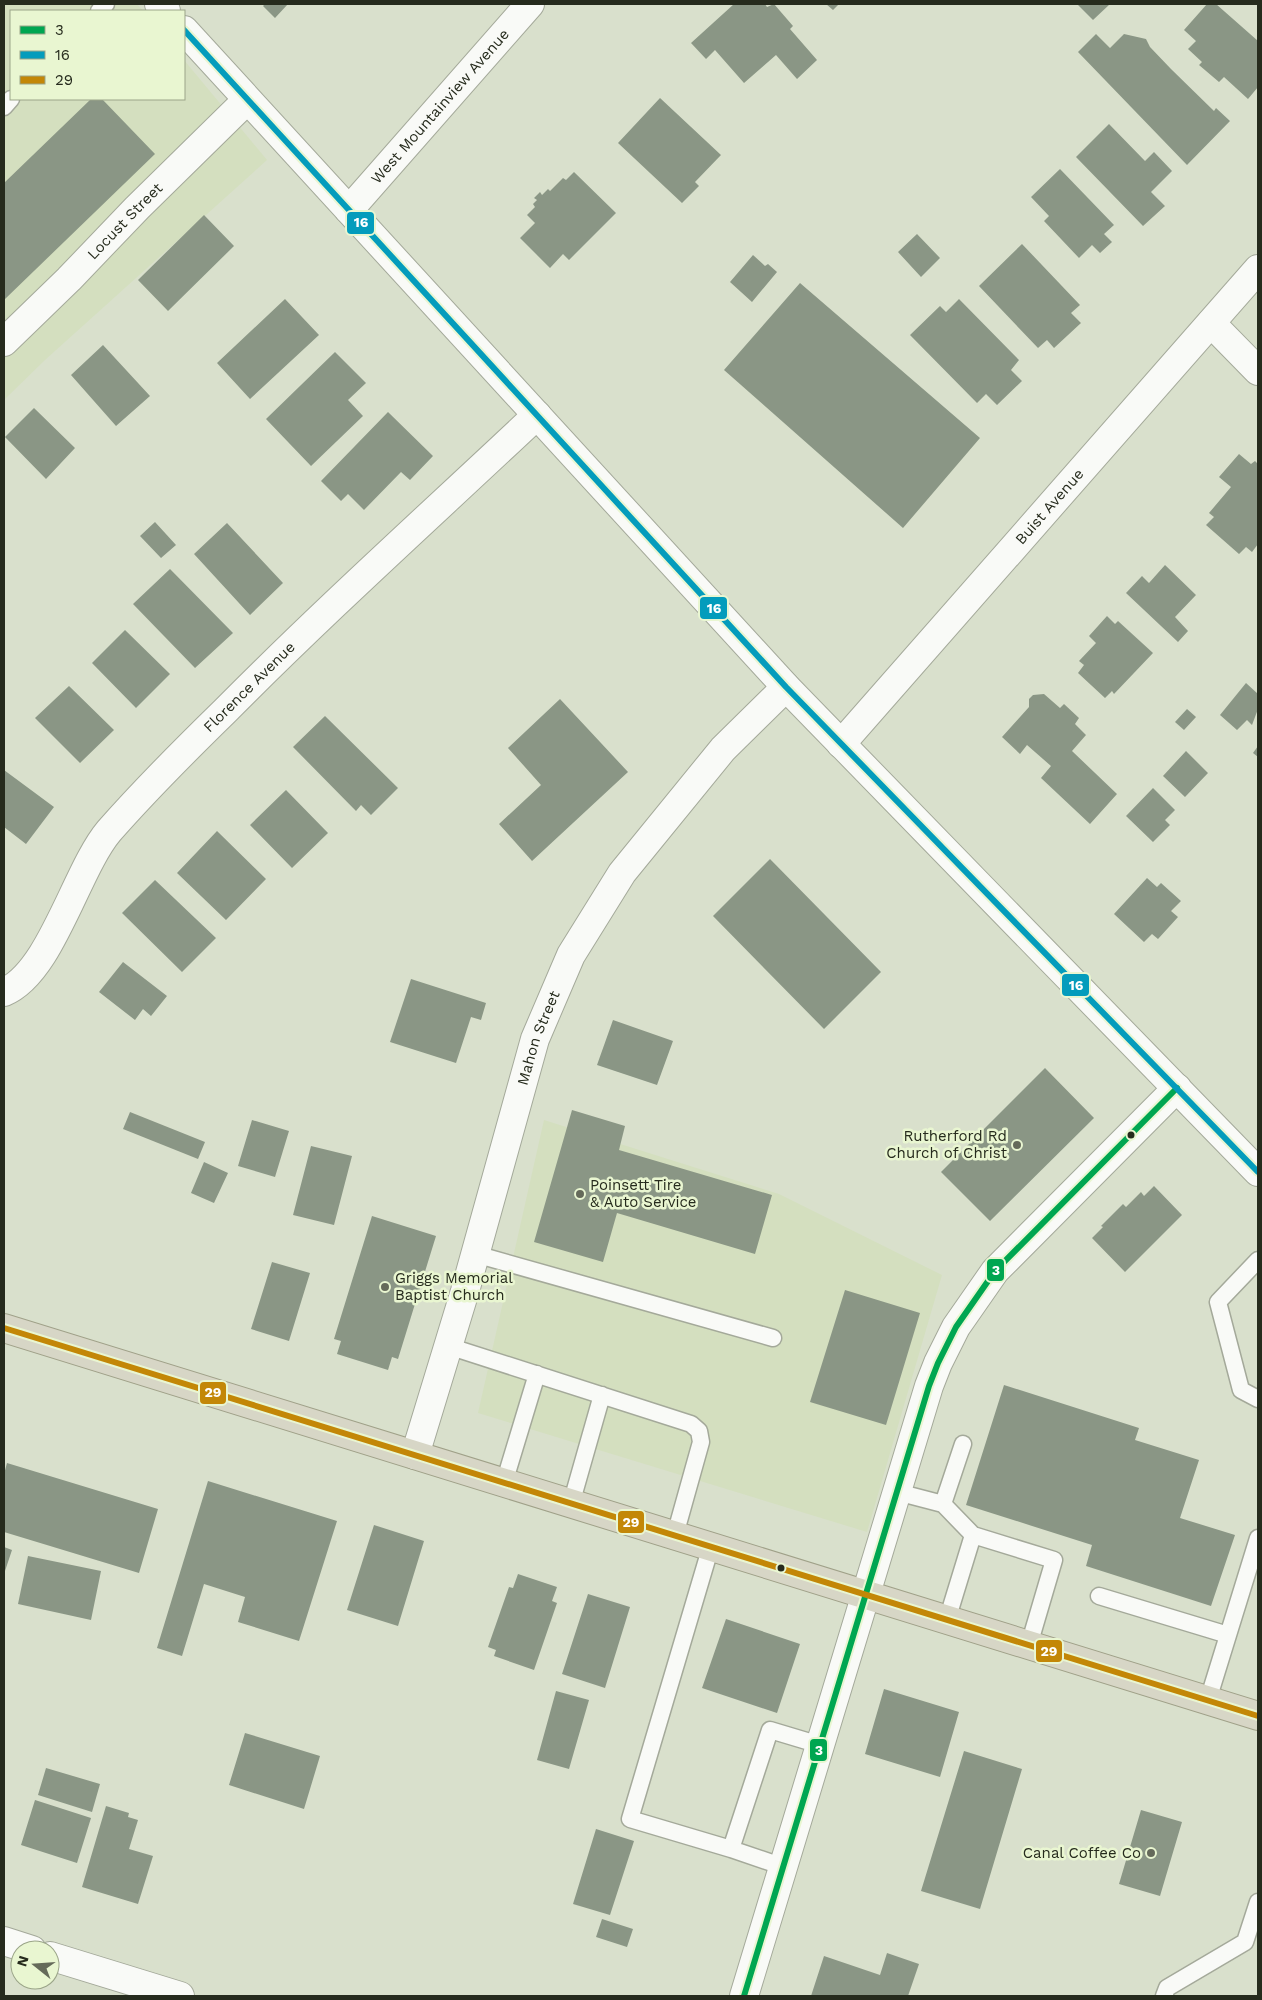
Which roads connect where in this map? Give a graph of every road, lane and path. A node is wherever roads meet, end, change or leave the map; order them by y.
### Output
1 (530, 4) edge
2 (185, 31) edge
3 (247, 100) junction
4 (349, 210) junction
5 (1258, 269) edge
6 (1211, 323) junction
7 (4, 342) edge
8 (1258, 371) edge
9 (537, 415) junction
10 (786, 687) junction
11 (841, 744) junction
12 (4, 992) edge
13 (1176, 1088) junction
14 (1258, 1172) edge
15 (475, 1254) junction
16 (1258, 1260) edge
17 (4, 1328) edge
18 (773, 1338) dead end
19 (448, 1346) junction
20 (537, 1374) junction
21 (602, 1395) junction
22 (1258, 1399) edge
23 (963, 1444) dead end
24 (415, 1455) junction
25 (504, 1483) junction
26 (897, 1492) junction
27 (571, 1504) junction
28 (943, 1504) junction
29 (675, 1535) junction
30 (973, 1535) junction
31 (1258, 1538) edge
32 (711, 1546) junction
33 (866, 1594) junction
34 (1099, 1596) dead end
35 (947, 1620) junction
36 (1228, 1635) junction
37 (1029, 1645) junction
38 (1208, 1700) junction
39 (1258, 1716) edge
40 (820, 1745) junction
41 (730, 1850) junction
42 (784, 1867) junction
43 (1258, 1902) edge
44 (1252, 1944) edge
45 (60, 1959) edge
46 (180, 1996) edge
47 (744, 1996) edge
48 (1164, 1996) edge

1 - 4 street, West Mountainview Avenue
2 - 3 street
3 - 4 street
3 - 7 street, Locust Street
4 - 9 street
5 - 6 street, Buist Avenue
6 - 8 street
6 - 11 street, Buist Avenue
9 - 10 street
9 - 12 street, Florence Avenue
10 - 11 street
10 - 15 street, Mahon Street
11 - 13 street
13 - 14 street
13 - 26 street
15 - 18 lane
15 - 19 street, Mahon Street
16 - 22 lane
17 - 24 highway
19 - 20 lane
19 - 24 street, Mahon Street
20 - 21 lane
20 - 25 lane
21 - 27 lane
21 - 29 lane
23 - 28 lane
24 - 25 highway
25 - 27 highway
26 - 28 lane
26 - 33 street
27 - 29 highway
28 - 30 lane
29 - 32 highway
30 - 35 lane
30 - 37 lane
31 - 36 lane
32 - 33 highway
32 - 41 lane
33 - 35 highway
33 - 40 street
34 - 36 lane
35 - 37 highway
36 - 38 lane
37 - 38 highway
38 - 39 highway
40 - 41 lane
40 - 42 street
41 - 42 lane
42 - 47 street
43 - 44 lane
44 - 48 lane
45 - 46 street

